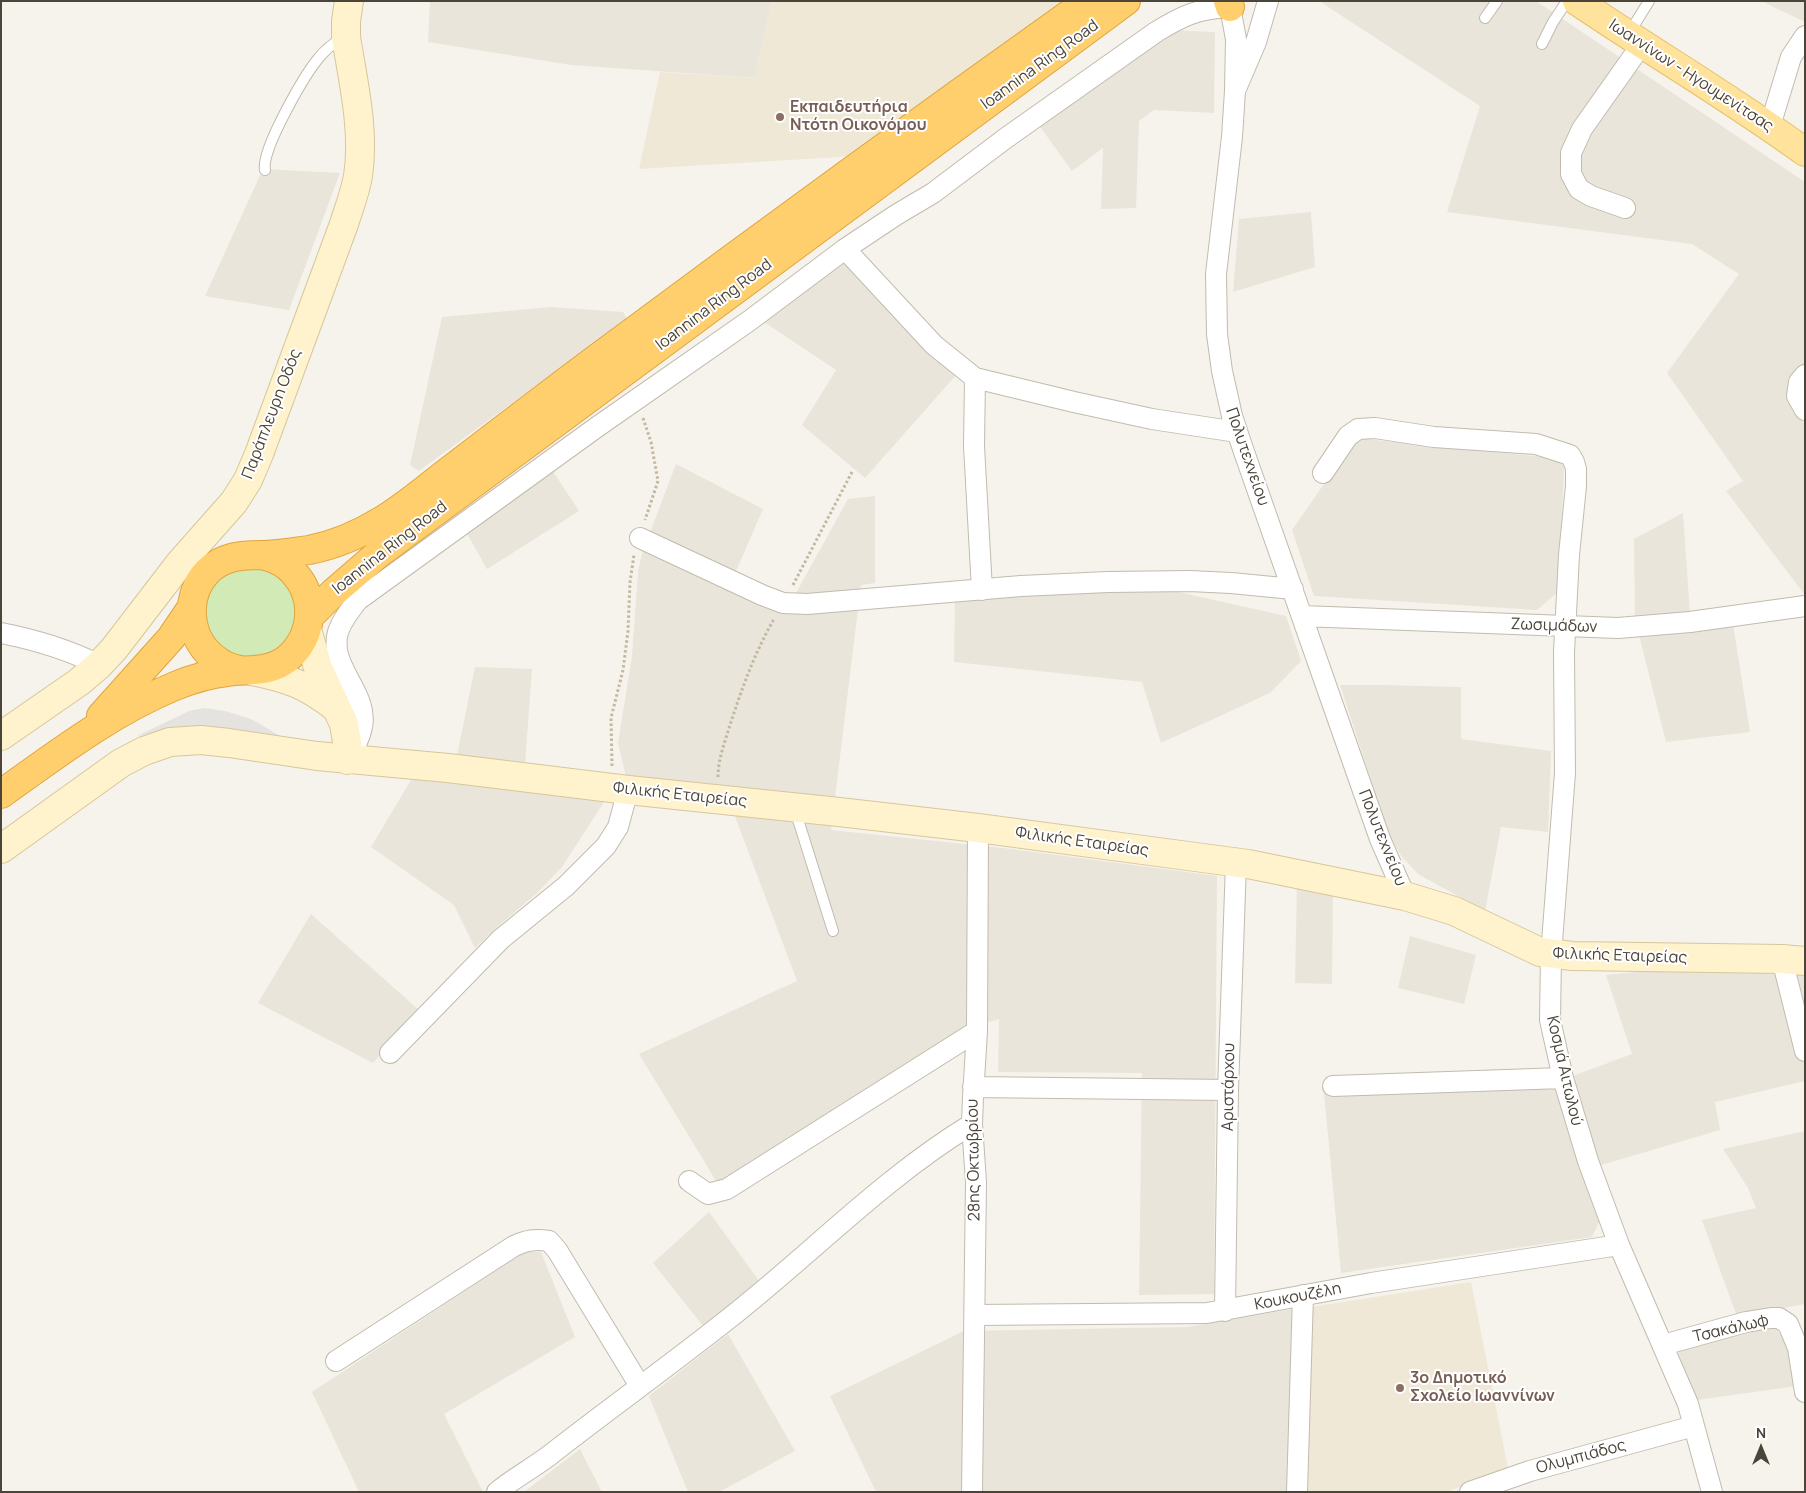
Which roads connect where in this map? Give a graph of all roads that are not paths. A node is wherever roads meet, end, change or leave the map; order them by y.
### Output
1 (349, 1) edge
2 (1126, 1) edge
3 (1268, 1) edge
4 (1497, 1) edge
5 (1566, 1) edge
6 (1577, 1) edge
7 (1649, 1) edge
8 (1084, 2) edge
9 (1229, 4) edge
10 (1485, 18) dead end
11 (1805, 36) edge
12 (346, 37) junction
13 (1635, 40) junction
14 (1542, 44) dead end
15 (1235, 91) junction
16 (1770, 126) junction
17 (1805, 152) edge
18 (265, 170) dead end
19 (1625, 208) dead end
20 (845, 250) junction
21 (1805, 375) edge
22 (975, 378) junction
23 (1805, 410) edge
24 (1237, 432) junction
25 (1323, 473) dead end
26 (640, 538) road end
27 (189, 552) junction
28 (262, 555) junction
29 (208, 572) junction
30 (1293, 589) junction
31 (982, 590) junction
32 (1805, 606) edge
33 (192, 608) junction
34 (1302, 616) junction
35 (308, 623) junction
36 (1565, 626) junction
37 (1, 632) edge
38 (99, 665) junction
39 (246, 671) junction
40 (337, 708) junction
41 (1, 736) edge
42 (81, 737) junction
43 (347, 760) junction
44 (623, 790) junction
45 (1, 794) edge
46 (794, 807) junction
47 (978, 828) junction
48 (1, 849) edge
49 (1236, 863) junction
50 (1405, 896) junction
51 (833, 931) dead end
52 (1551, 955) junction
53 (1794, 960) edge
54 (977, 1032) junction
55 (1805, 1051) edge
56 (390, 1053) dead end
57 (1563, 1078) junction
58 (1333, 1086) dead end
59 (973, 1087) junction
60 (1228, 1090) junction
61 (972, 1124) junction
62 (690, 1181) dead end
63 (1619, 1245) junction
64 (1303, 1295) junction
65 (1225, 1311) junction
66 (975, 1315) junction
67 (1663, 1345) junction
68 (336, 1361) dead end
69 (640, 1386) junction
70 (1805, 1392) edge
71 (1694, 1426) junction
72 (498, 1492) edge
73 (972, 1492) edge
74 (1297, 1492) edge
75 (1470, 1492) edge
76 (1712, 1492) edge

1 - 12 street, Παράπλευρη Οδός
2 - 35 highway, Ioannina Ring Road
3 - 15 street, Πολυτεχνείου
4 - 10 lane
5 - 14 lane
6 - 13 main road, Ιωαννίνων - Ηγουμενίτσας
7 - 13 lane
8 - 28 highway, Ioannina Ring Road
9 - 15 street
9 - 20 street
11 - 16 street
12 - 18 lane
12 - 27 street, Παράπλευρη Οδός
13 - 16 main road, Ιωαννίνων - Ηγουμενίτσας
13 - 19 street
15 - 24 street, Πολυτεχνείου
16 - 17 main road, Ιωαννίνων - Ηγουμενίτσας
20 - 22 street
20 - 43 street
21 - 23 street
22 - 24 street
22 - 31 street
24 - 30 street, Πολυτεχνείου
25 - 36 street, Κοσμά Αιτωλού
26 - 31 street
27 - 29 street
27 - 38 street, Παράπλευρη Οδός
28 - 29 highway, Ioannina Ring Road
28 - 35 highway, Ioannina Ring Road
29 - 33 highway, Ioannina Ring Road
30 - 31 street
30 - 34 street, Πολυτεχνείου
32 - 36 street, Ζωσιμάδων
33 - 39 highway, Ioannina Ring Road
33 - 42 highway, Ioannina Ring Road
34 - 36 street, Ζωσιμάδων
34 - 50 street, Πολυτεχνείου
35 - 39 highway, Ioannina Ring Road
35 - 40 street
36 - 52 street, Κοσμά Αιτωλού
37 - 38 street
38 - 41 street, Παράπλευρη Οδός
39 - 40 street
39 - 42 highway, Ioannina Ring Road
40 - 43 street
42 - 45 highway, Ioannina Ring Road
43 - 44 street, Φιλικής Εταιρείας
43 - 48 street
44 - 46 street, Φιλικής Εταιρείας
44 - 56 street
46 - 47 street, Φιλικής Εταιρείας
46 - 51 lane
47 - 49 street, Φιλικής Εταιρείας
47 - 54 street, 28ης Οκτωβρίου
49 - 50 street, Φιλικής Εταιρείας
49 - 60 street, Αριστάρχου
50 - 52 street, Φιλικής Εταιρείας
52 - 53 street, Φιλικής Εταιρείας
52 - 57 street, Κοσμά Αιτωλού
53 - 55 street
54 - 59 street, 28ης Οκτωβρίου
54 - 62 street
57 - 58 street
57 - 63 street, Κοσμά Αιτωλού
59 - 60 street
59 - 61 street, 28ης Οκτωβρίου
60 - 65 street, Αριστάρχου
61 - 66 street, 28ης Οκτωβρίου
61 - 69 street
63 - 64 street, Κουκουζέλη
63 - 67 street, Κοσμά Αιτωλού
64 - 65 street, Κουκουζέλη
64 - 74 street
65 - 66 street, Κουκουζέλη
66 - 73 street, 28ης Οκτωβρίου
67 - 70 street, Τσακάλωφ
67 - 71 street, Κοσμά Αιτωλού
68 - 69 street
69 - 72 street
71 - 75 street, Ολυμπιάδος
71 - 76 street, Κοσμά Αιτωλού

